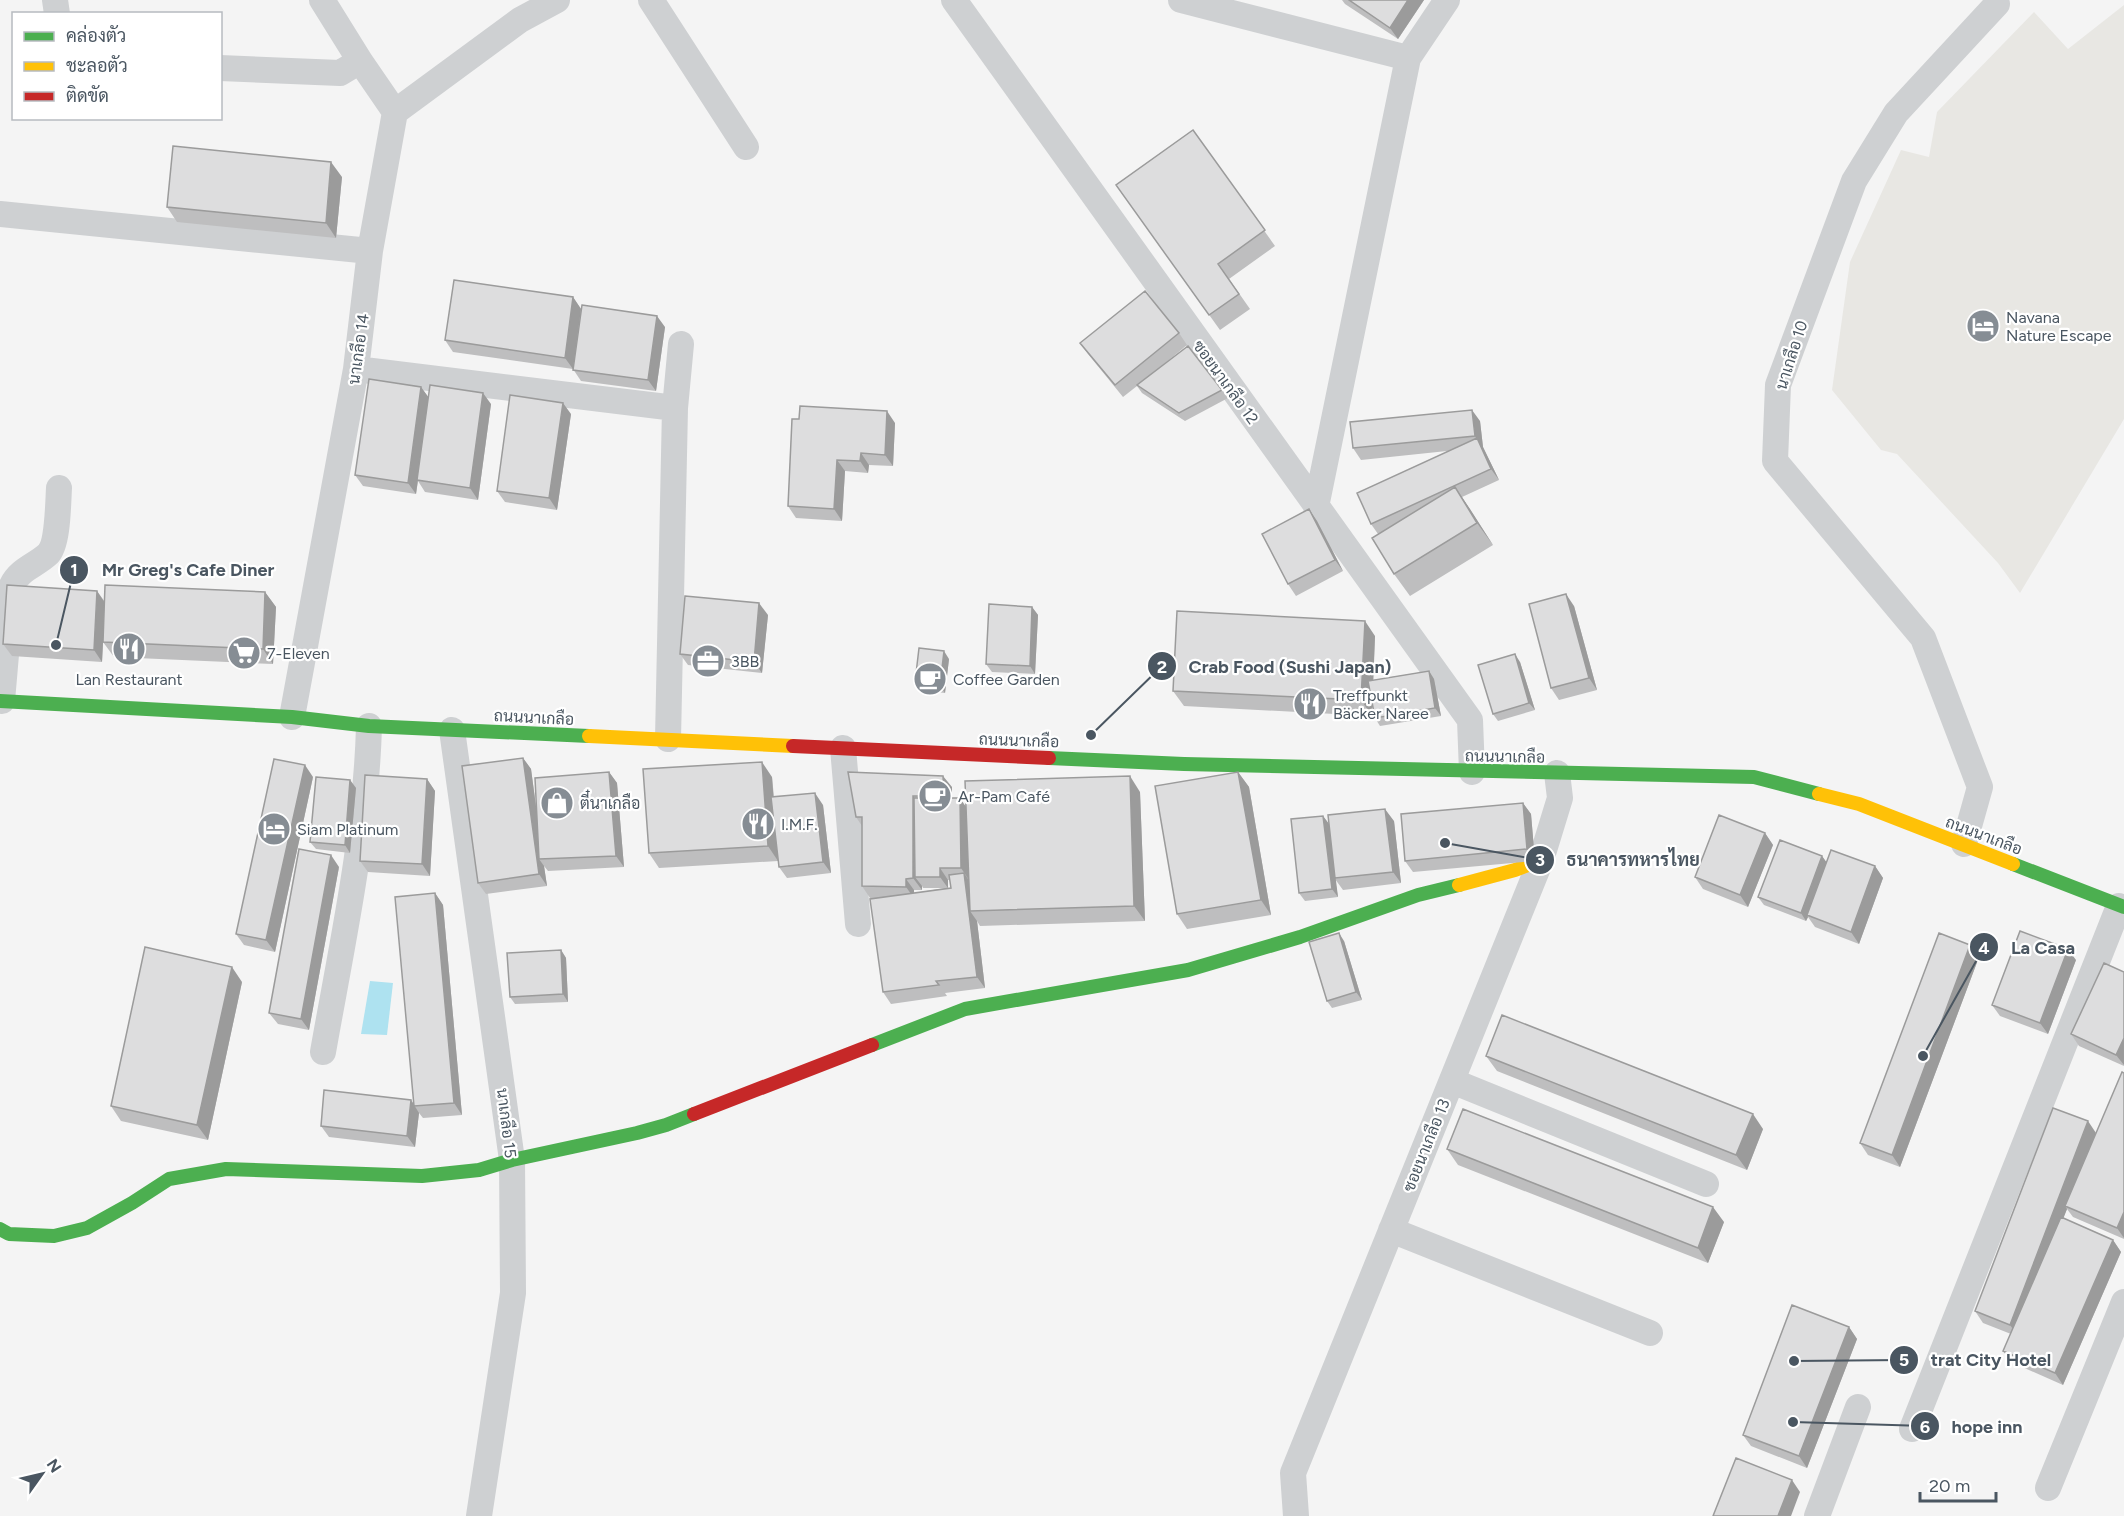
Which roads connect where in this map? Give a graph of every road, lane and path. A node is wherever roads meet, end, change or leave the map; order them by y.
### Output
1 (322, 0) edge
2 (557, 0) edge
3 (651, 0) edge
4 (954, 0) edge
5 (1181, 0) edge
6 (1447, 0) edge
7 (1997, 4) dead end
8 (1408, 58) junction
9 (360, 61) junction
10 (222, 68) edge
11 (395, 112) junction
12 (746, 147) dead end
13 (0, 214) edge
14 (370, 251) junction
15 (681, 344) dead end
16 (356, 369) junction
17 (675, 408) junction
18 (59, 488) dead end
19 (1316, 507) junction
20 (1, 701) edge
21 (292, 717) junction
22 (369, 726) junction
23 (452, 730) junction
24 (668, 739) junction
25 (843, 748) junction
26 (1472, 772) junction
27 (1557, 773) junction
28 (1964, 844) junction
29 (1541, 860) junction
30 (2122, 906) edge
31 (858, 924) dead end
32 (322, 1053) dead end
33 (1452, 1081) junction
34 (512, 1160) junction
35 (1706, 1184) dead end
36 (1391, 1230) junction
37 (3, 1234) edge
38 (2124, 1302) edge
39 (1650, 1333) dead end
40 (1858, 1407) dead end
41 (1912, 1429) dead end
42 (2048, 1488) dead end
43 (479, 1516) edge
44 (1296, 1516) edge
45 (1817, 1516) edge

1 - 9 street
2 - 11 street
3 - 12 street
4 - 19 street, ซอยนาเกลือ 12
5 - 8 street
6 - 8 street
7 - 28 street, นาเกลือ 10
8 - 19 street
9 - 10 street
9 - 11 street
11 - 14 street, นาเกลือ 14
13 - 14 street
14 - 16 street, นาเกลือ 14
15 - 17 street
16 - 17 street
16 - 21 street, นาเกลือ 14
17 - 24 street
18 - 20 street
19 - 26 street, ซอยนาเกลือ 12
20 - 21 street, ถนนนาเกลือ
21 - 22 street, ถนนนาเกลือ
22 - 23 street, ถนนนาเกลือ
22 - 32 street
23 - 24 street, ถนนนาเกลือ
23 - 34 street, นาเกลือ 15
24 - 25 street, ถนนนาเกลือ
25 - 26 street, ถนนนาเกลือ
25 - 31 street
26 - 27 street, ถนนนาเกลือ
27 - 28 street, ถนนนาเกลือ
27 - 29 street, ซอยนาเกลือ 13
28 - 30 street, ถนนนาเกลือ
29 - 33 street, ซอยนาเกลือ 13
29 - 34 street
30 - 41 street
33 - 35 street
33 - 36 street, ซอยนาเกลือ 13
34 - 37 street
34 - 43 street, นาเกลือ 15
36 - 39 street
36 - 44 street, ซอยนาเกลือ 13
38 - 42 street
40 - 45 street

